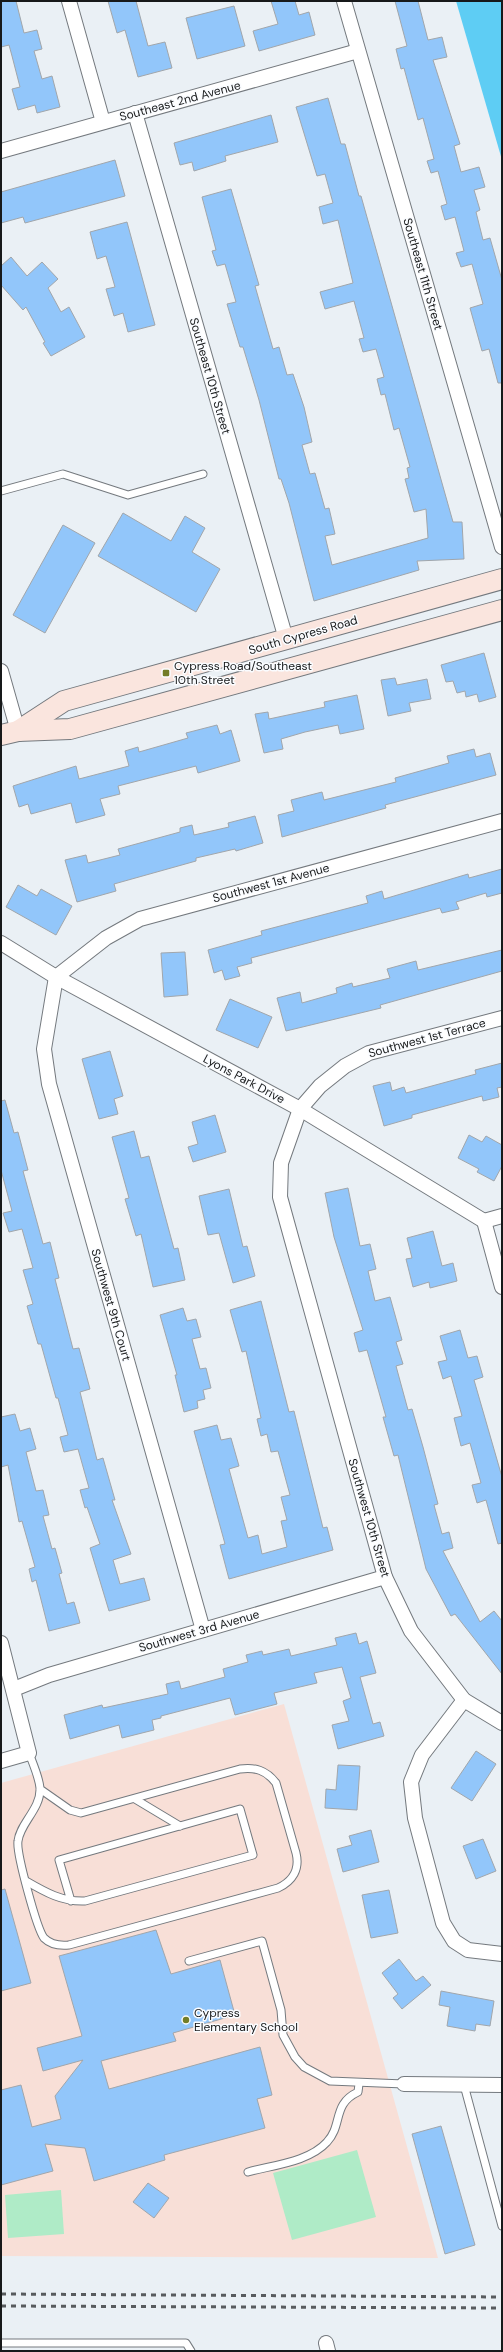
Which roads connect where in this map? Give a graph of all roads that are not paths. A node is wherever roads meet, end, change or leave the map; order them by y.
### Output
1 (69, 1) edge
2 (344, 1) edge
3 (358, 52) junction
4 (135, 113) junction
5 (103, 122) junction
6 (1, 151) edge
7 (203, 474) dead end
8 (1, 491) edge
9 (502, 546) edge
10 (502, 579) edge
11 (502, 610) edge
12 (286, 639) junction
13 (1, 671) edge
14 (9, 733) edge
15 (502, 820) edge
16 (1, 944) edge
17 (56, 977) junction
18 (502, 1018) edge
19 (300, 1109) junction
20 (502, 1216) edge
21 (484, 1220) junction
22 (502, 1287) edge
23 (385, 1577) junction
24 (203, 1630) junction
25 (1, 1643) edge
26 (14, 1689) junction
27 (464, 1700) junction
28 (502, 1723) edge
29 (30, 1753) junction
30 (1, 1761) edge
31 (40, 1789) junction
32 (134, 1799) junction
33 (180, 1826) junction
34 (26, 1881) junction
35 (71, 1901) junction
36 (502, 1954) edge
37 (189, 1961) dead end
38 (359, 2084) junction
39 (404, 2084) joint
40 (464, 2085) junction
41 (502, 2085) edge
42 (248, 2172) dead end
43 (502, 2226) edge
44 (1, 2343) edge
45 (191, 2351) edge

1 - 5 street
2 - 3 street, Southeast 11th Street
3 - 4 street, Southeast 2nd Avenue
3 - 9 street, Southeast 11th Street
4 - 5 street, Southeast 2nd Avenue
4 - 12 street, Southeast 10th Street
5 - 6 street, Southeast 2nd Avenue
7 - 8 lane
10 - 12 street, South Cypress Road
11 - 14 street
12 - 14 street, South Cypress Road
13 - 14 street
15 - 17 street, Southwest 1st Avenue
16 - 17 street, Lyons Park Drive
17 - 19 street, Lyons Park Drive
17 - 24 street, Southwest 9th Court
18 - 19 street, Southwest 1st Terrace
19 - 21 street, Lyons Park Drive
19 - 23 street, Southwest 10th Street
20 - 21 street
21 - 22 street
23 - 24 street, Southwest 3rd Avenue
23 - 27 street, Southwest 10th Street
24 - 26 street, Southwest 3rd Avenue
25 - 26 street
26 - 29 street
27 - 28 street
27 - 36 street
29 - 30 street
29 - 31 lane
31 - 32 lane
31 - 34 lane
32 - 33 lane
32 - 34 lane
33 - 35 lane
33 - 35 lane
34 - 35 lane
37 - 38 lane
38 - 39 lane
38 - 42 lane
39 - 40 street
40 - 41 street
40 - 43 lane
44 - 45 lane

